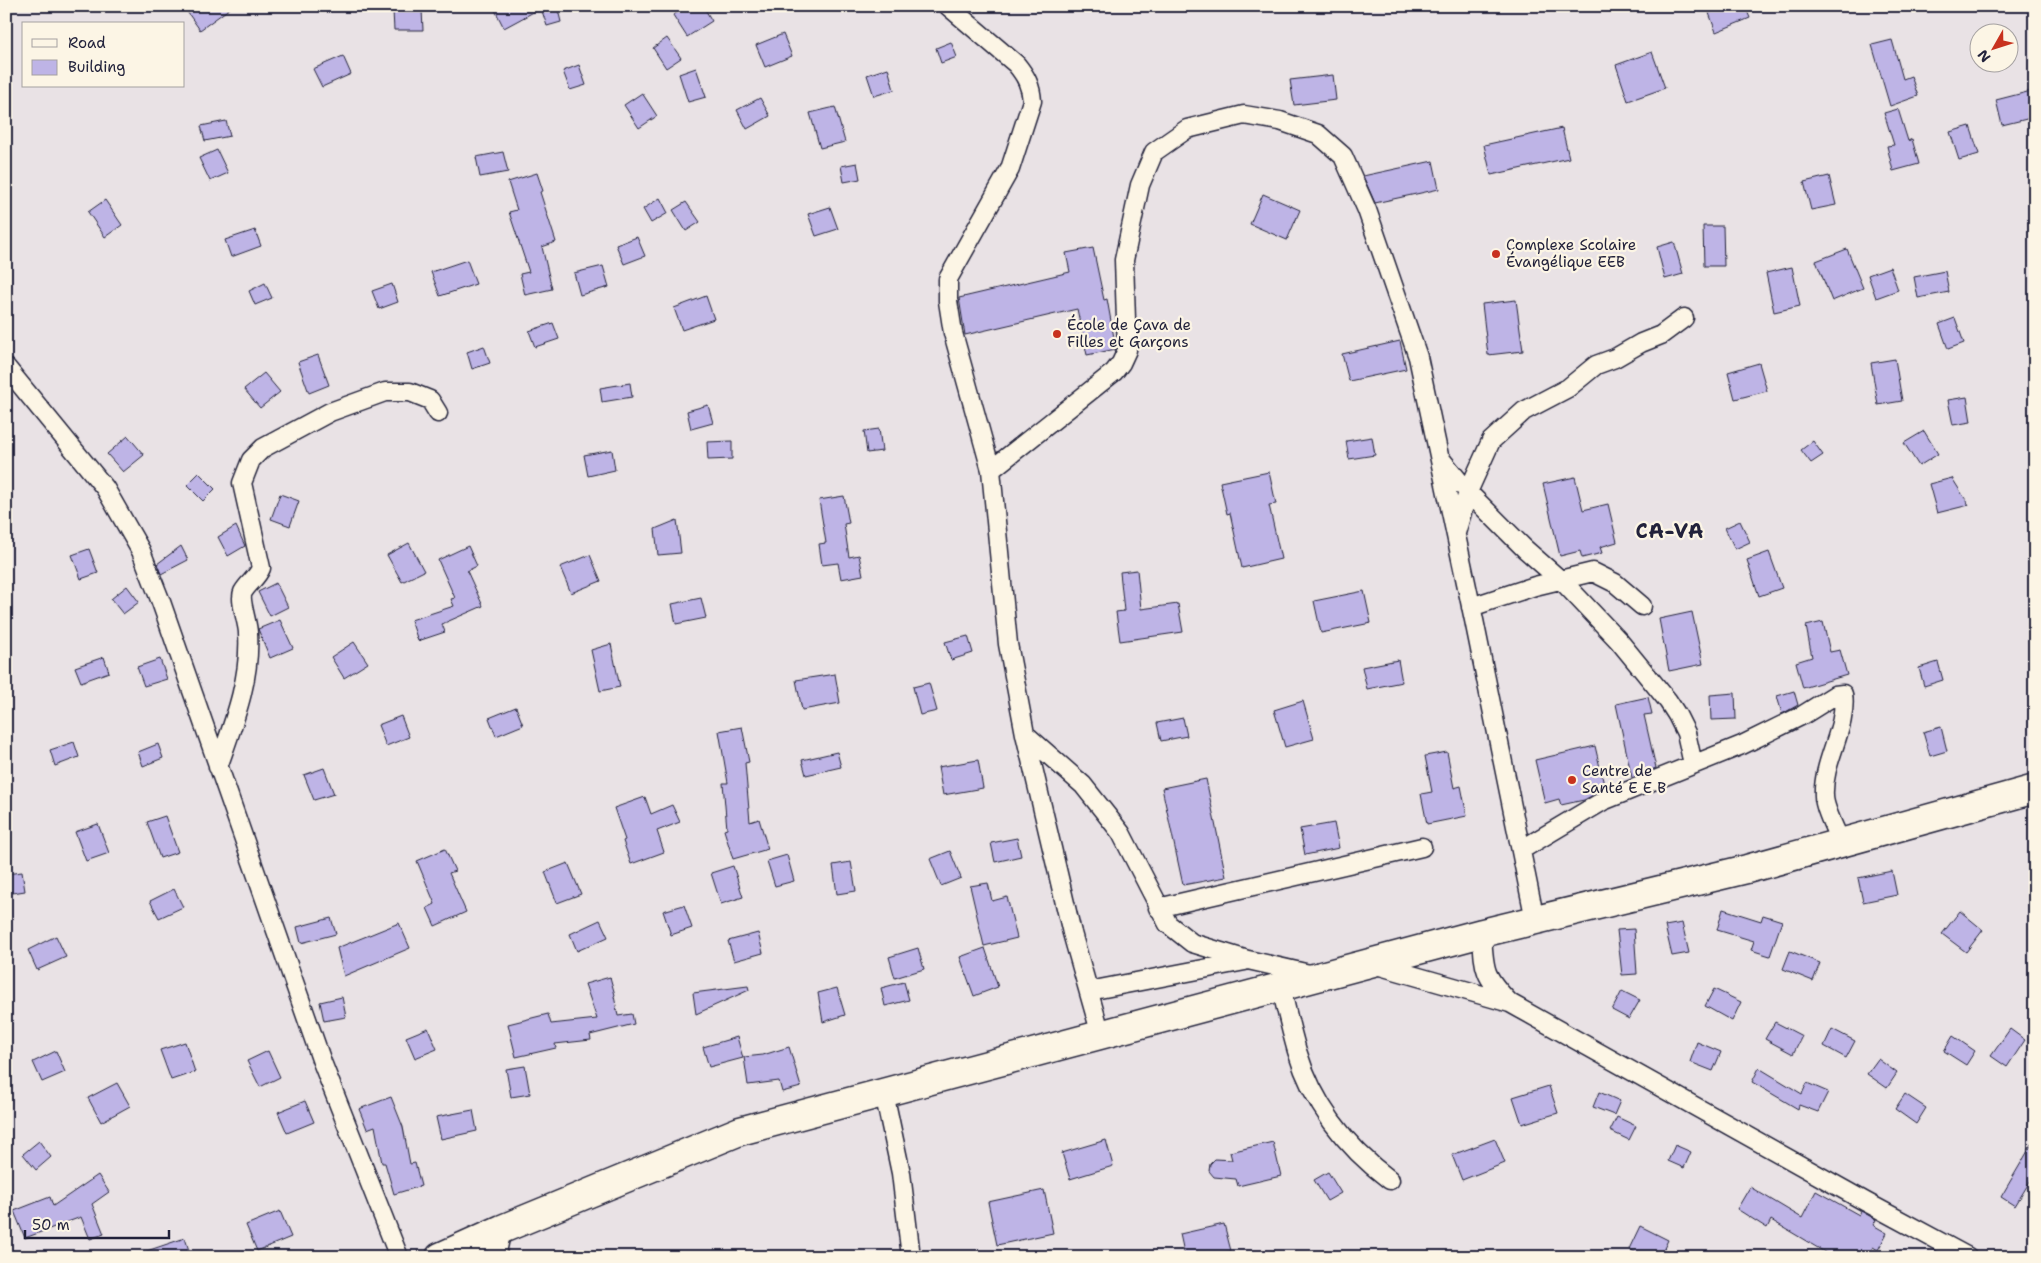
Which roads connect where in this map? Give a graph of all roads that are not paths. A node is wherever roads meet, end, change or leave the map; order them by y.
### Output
1 (948, 6) edge
2 (1684, 318) dead end
3 (6, 367) edge
4 (438, 413) dead end
5 (1438, 456) junction
6 (991, 470) junction
7 (1468, 492) junction
8 (1455, 537) junction
9 (1560, 579) junction
10 (1642, 606) dead end
11 (1471, 607) junction
12 (1024, 734) junction
13 (1693, 764) junction
14 (218, 767) junction
15 (2035, 789) edge
16 (1841, 843) junction
17 (1422, 847) dead end
18 (1521, 850) junction
19 (1158, 908) junction
20 (1535, 920) junction
21 (1482, 933) junction
22 (1248, 960) junction
23 (1370, 964) junction
24 (1322, 977) junction
25 (1281, 988) junction
26 (1089, 991) junction
27 (1510, 1003) junction
28 (1101, 1035) junction
29 (884, 1093) junction
30 (1390, 1180) dead end
31 (502, 1229) junction
32 (399, 1257) edge
33 (440, 1257) edge
34 (496, 1257) edge
35 (911, 1257) edge
36 (1968, 1257) edge

1 - 6 street
2 - 7 street
3 - 14 street
4 - 14 street
5 - 6 street
5 - 7 street
5 - 8 street
6 - 12 street
7 - 8 street
7 - 9 street
8 - 11 street
9 - 10 street
9 - 11 street
9 - 13 street
11 - 18 street
12 - 19 street
12 - 26 street
13 - 16 street
13 - 18 street
14 - 32 street
15 - 16 main road
16 - 20 main road
17 - 19 street
18 - 20 street
19 - 22 street
20 - 21 main road
21 - 23 main road
21 - 27 street
22 - 24 street
22 - 26 street
23 - 24 main road
23 - 27 street
24 - 25 main road
25 - 28 main road
25 - 30 street
26 - 28 street
27 - 36 street
28 - 29 main road
29 - 31 main road
29 - 35 street
31 - 33 main road
31 - 34 street

